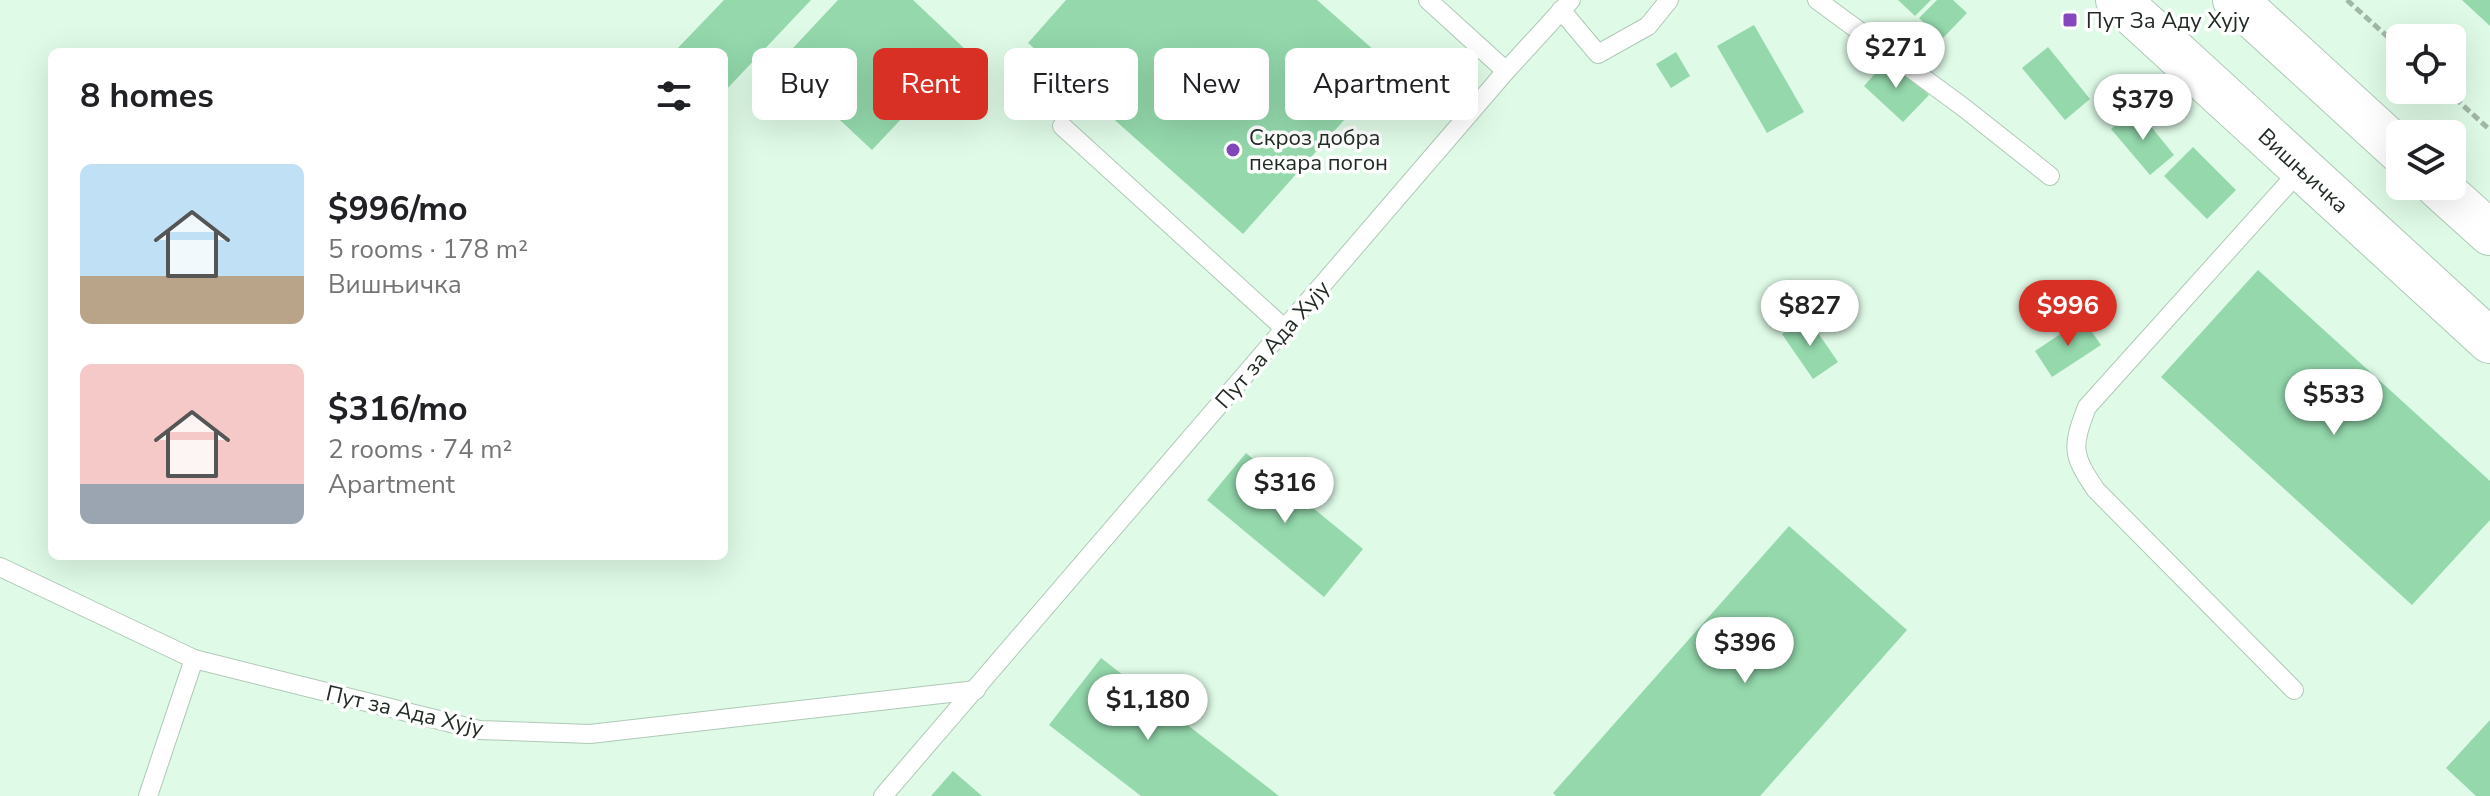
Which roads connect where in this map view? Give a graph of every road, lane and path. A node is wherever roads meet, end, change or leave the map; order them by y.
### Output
1 (1428, 0) edge
2 (1669, 0) edge
3 (1817, 0) edge
4 (2118, 0) edge
5 (2235, 0) edge
6 (2347, 0) edge
7 (1566, 5) edge
8 (2386, 35) edge
9 (1506, 71) junction
10 (2461, 104) edge
11 (1062, 126) dead end
12 (2490, 130) edge
13 (2386, 138) edge
14 (2302, 168) junction
15 (2050, 176) dead end
16 (2453, 200) edge
17 (2490, 233) edge
18 (1285, 329) junction
19 (2490, 341) edge
20 (0, 567) edge
21 (194, 659) junction
22 (976, 690) junction
23 (2294, 690) dead end
24 (148, 796) edge
25 (883, 796) edge

1 - 9 lane
2 - 7 lane
3 - 15 lane
4 - 14 main road, Вишњичка
5 - 13 main road
6 - 8 path
7 - 9 lane, Пут за Ада Хују
9 - 18 lane, Пут за Ада Хују
10 - 12 path
11 - 18 lane
14 - 19 main road, Вишњичка
14 - 23 lane
16 - 17 main road
18 - 22 lane, Пут за Ада Хују
20 - 21 lane, Пут за Ада Хују
21 - 22 lane, Пут за Ада Хују
21 - 24 lane
22 - 25 lane, Пут за Ада Хују

